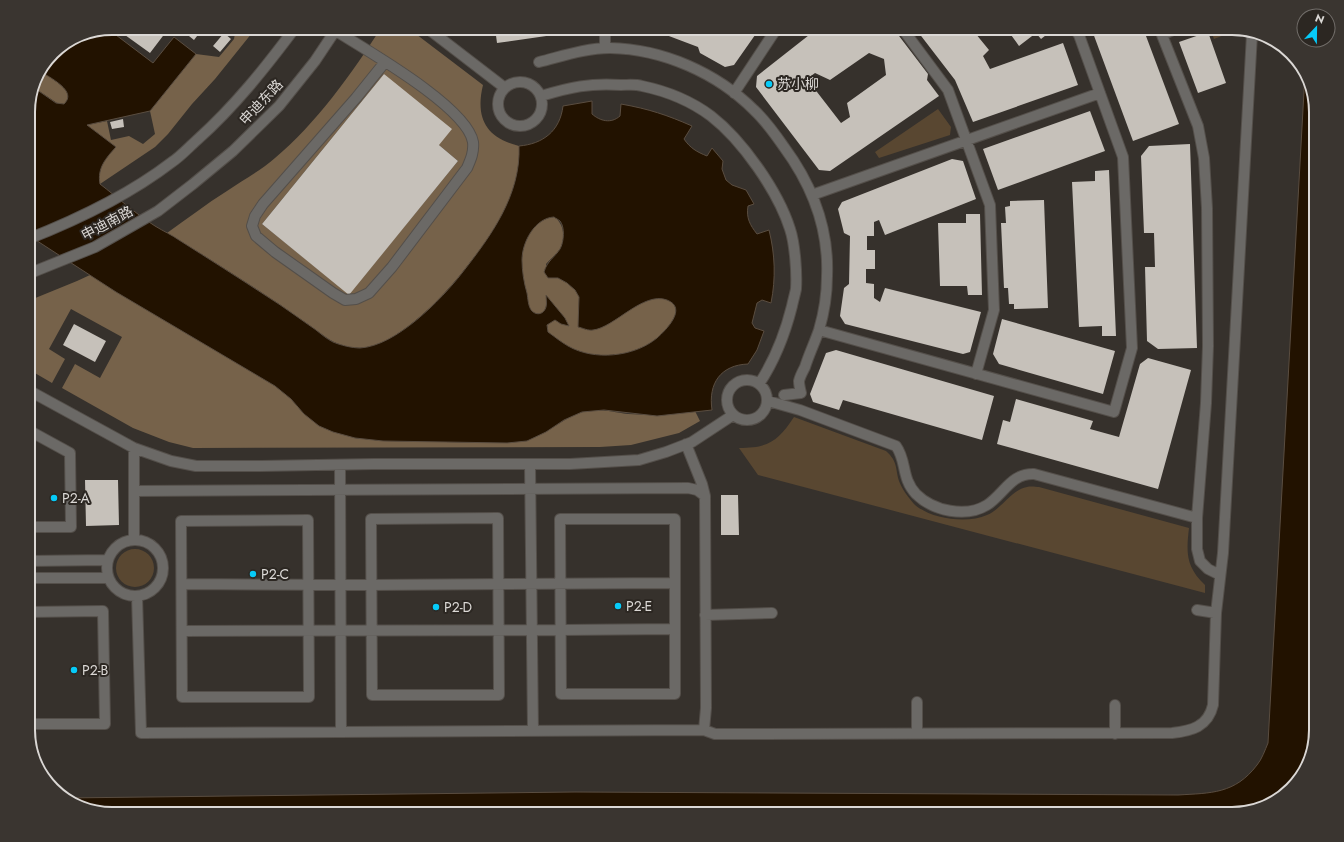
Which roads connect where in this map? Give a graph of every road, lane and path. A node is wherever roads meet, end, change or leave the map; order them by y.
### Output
1 (290, 35) edge
2 (333, 35) edge
3 (346, 35) edge
4 (439, 35) edge
5 (604, 35) edge
6 (772, 35) edge
7 (907, 35) edge
8 (1079, 35) edge
9 (1162, 35) edge
10 (1252, 38) edge
11 (604, 48) junction
12 (384, 62) junction
13 (539, 62) dead end
14 (505, 88) junction
15 (734, 93) junction
16 (1100, 93) junction
17 (541, 96) junction
18 (966, 140) junction
19 (173, 162) joint
20 (193, 184) joint
21 (812, 195) junction
22 (35, 236) edge
23 (35, 271) edge
24 (818, 330) junction
25 (976, 374) junction
26 (759, 384) junction
27 (35, 394) edge
28 (784, 394) dead end
29 (768, 401) junction
30 (733, 415) junction
31 (35, 434) edge
32 (686, 444) junction
33 (134, 448) junction
34 (530, 464) junction
35 (340, 465) junction
36 (530, 489) junction
37 (340, 490) junction
38 (134, 491) junction
39 (705, 496) junction
40 (1197, 518) junction
41 (35, 527) edge
42 (134, 540) junction
43 (107, 560) junction
44 (35, 561) edge
45 (1220, 575) junction
46 (35, 578) edge
47 (108, 578) junction
48 (560, 583) junction
49 (675, 583) junction
50 (182, 584) junction
51 (308, 584) junction
52 (340, 584) junction
53 (371, 584) junction
54 (498, 584) junction
55 (531, 584) junction
56 (137, 596) junction
57 (1197, 610) dead end
58 (35, 612) edge
59 (1216, 613) junction
60 (772, 614) dead end
61 (705, 615) junction
62 (675, 629) junction
63 (498, 630) junction
64 (532, 630) junction
65 (561, 630) junction
66 (182, 631) junction
67 (308, 631) junction
68 (341, 631) junction
69 (372, 631) junction
70 (917, 702) dead end
71 (1115, 705) dead end
72 (35, 724) edge
73 (704, 730) junction
74 (532, 731) junction
75 (341, 732) junction
76 (917, 734) junction
77 (1115, 734) junction

1 - 19 street, 申迪东路
2 - 20 street, 申迪东路
3 - 12 street
4 - 14 street
5 - 11 street
6 - 15 street
7 - 18 street
8 - 16 street
9 - 40 street
10 - 45 street
11 - 13 street
11 - 15 street
12 - 12 street
14 - 17 street
14 - 17 street
15 - 21 street
16 - 18 street
16 - 25 street
17 - 26 street
18 - 21 street
18 - 25 street
19 - 22 street, 申迪南路
20 - 23 street, 申迪南路
21 - 24 street
24 - 25 street
24 - 28 street
26 - 29 street
26 - 30 street
27 - 33 street
29 - 30 street
29 - 40 street
30 - 32 street
31 - 41 street
32 - 34 street
32 - 39 street
33 - 35 street
33 - 38 street
34 - 35 street
34 - 36 street
35 - 37 street
36 - 37 street
36 - 39 street
36 - 55 street
37 - 38 street
37 - 52 street
38 - 42 street
39 - 61 street
40 - 45 street
42 - 43 street
42 - 56 street
43 - 44 street
43 - 47 street
45 - 59 street
46 - 47 street
47 - 56 street
48 - 49 street
48 - 49 street
48 - 55 street
48 - 65 street
49 - 62 street
50 - 51 street
50 - 51 street
50 - 66 street
51 - 52 street
51 - 67 street
52 - 53 street
52 - 68 street
53 - 54 street
53 - 54 street
53 - 69 street
54 - 55 street
54 - 63 street
55 - 64 street
56 - 75 street
57 - 59 street
58 - 72 street
59 - 77 street
60 - 61 street
61 - 73 street
62 - 65 street
62 - 65 street
63 - 64 street
63 - 69 street
63 - 69 street
64 - 65 street
64 - 74 street
66 - 67 street
66 - 67 street
67 - 68 street
68 - 69 street
68 - 75 street
70 - 76 street
71 - 77 street
73 - 74 street
73 - 76 street
74 - 75 street
76 - 77 street

